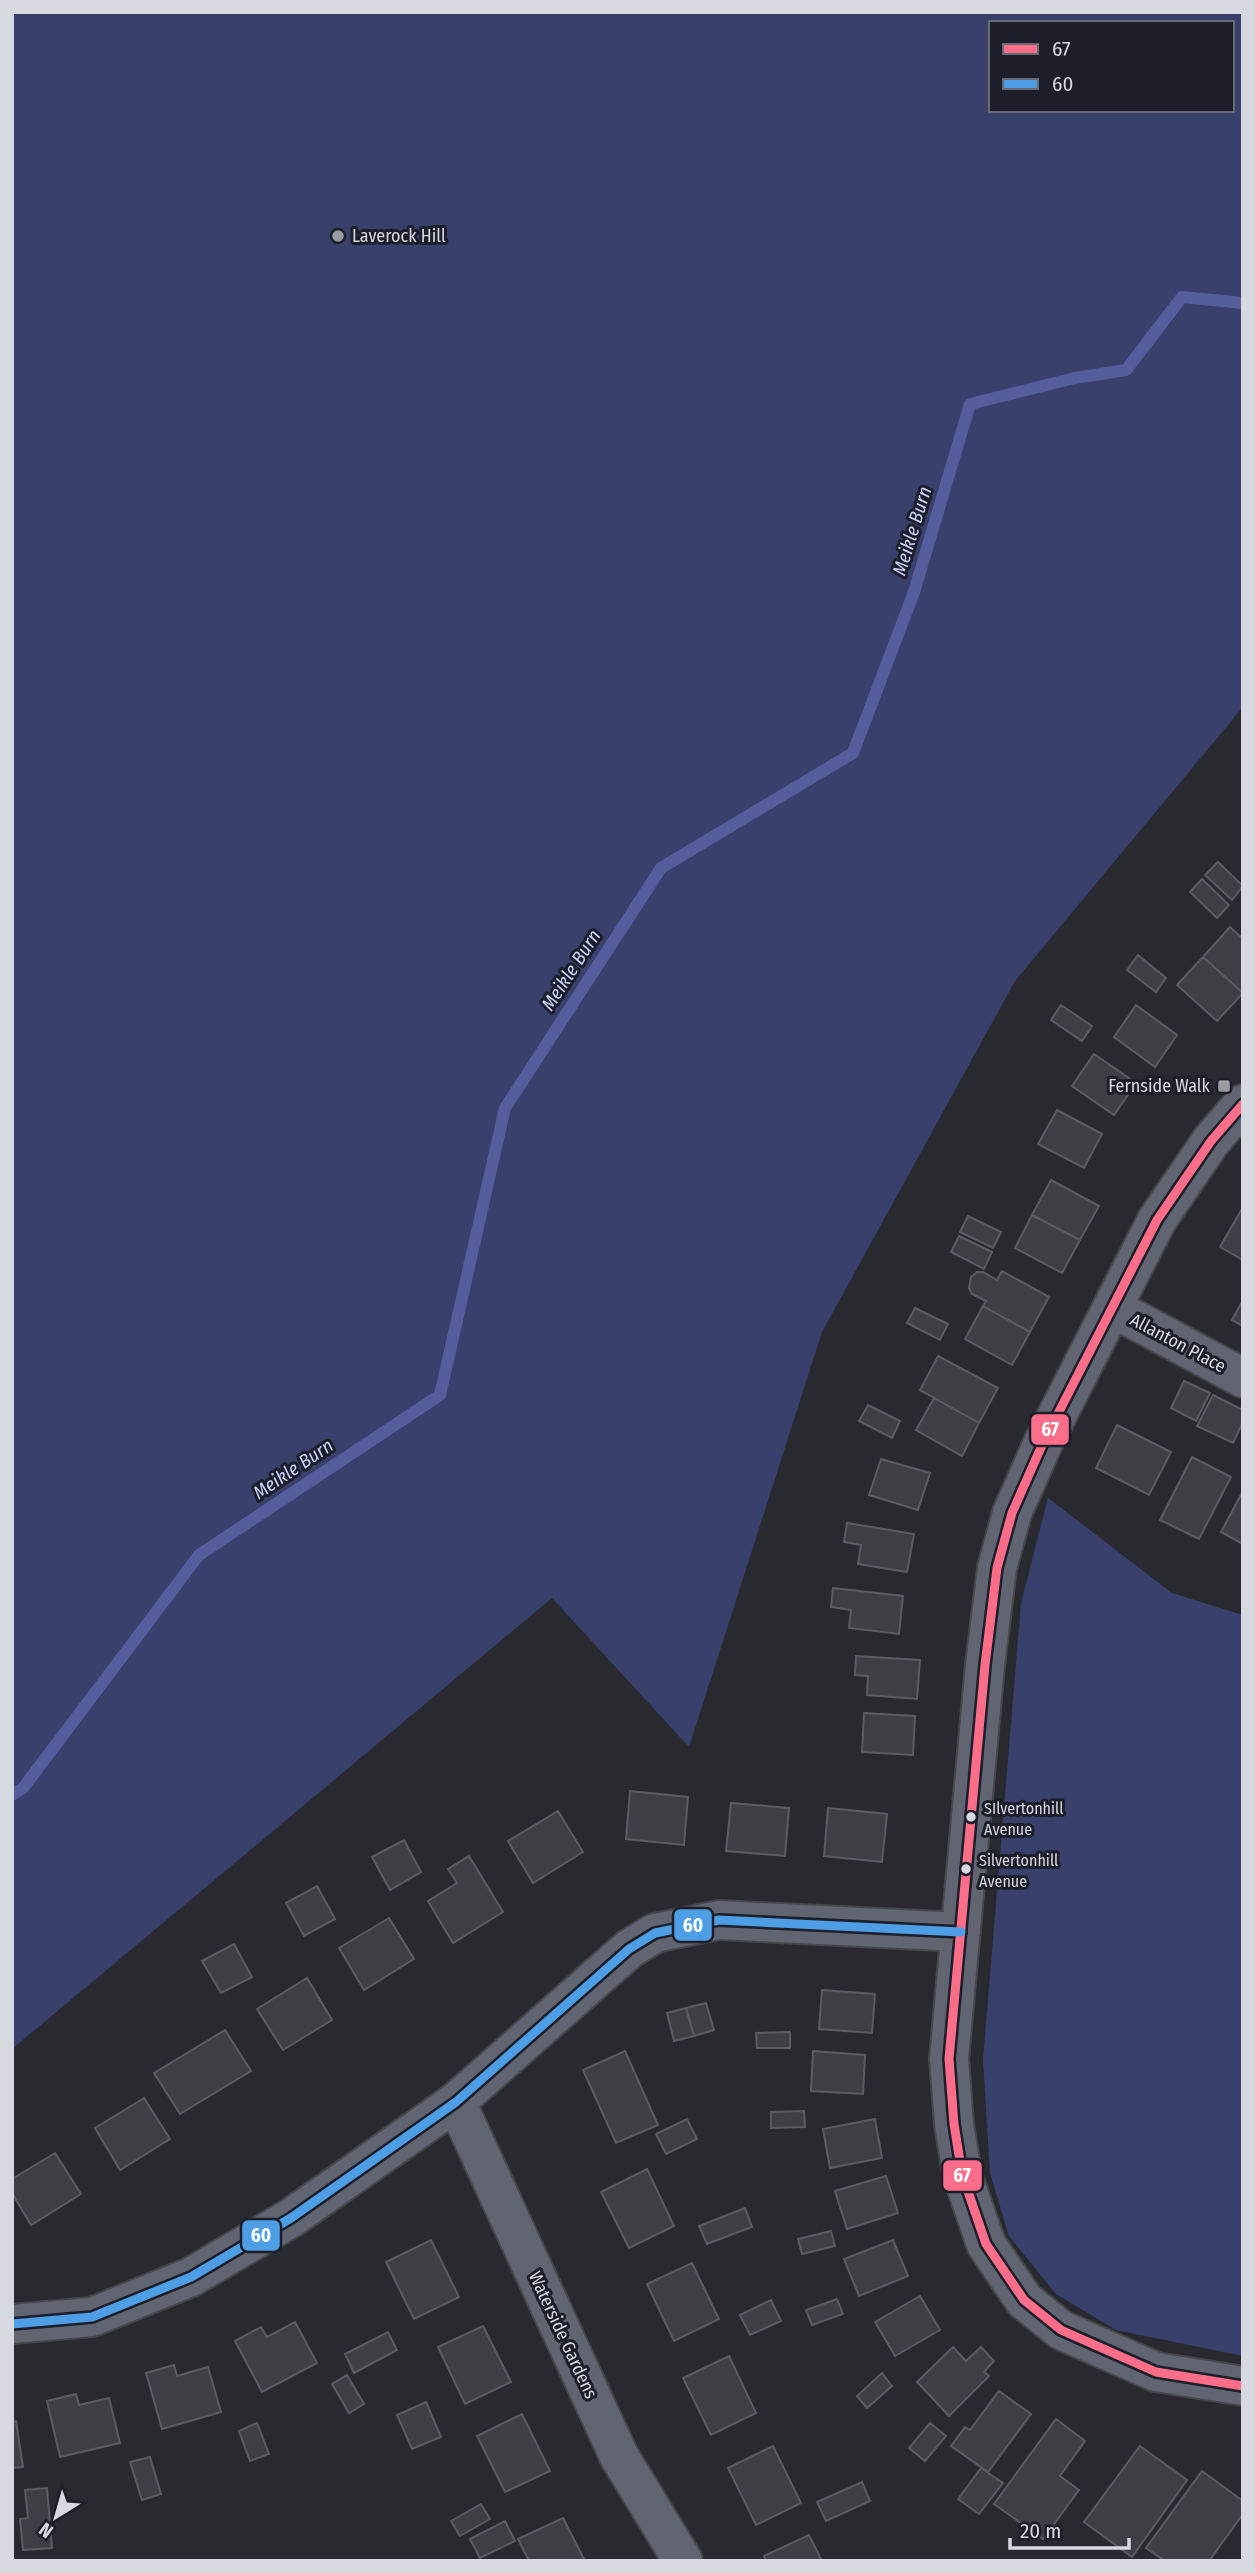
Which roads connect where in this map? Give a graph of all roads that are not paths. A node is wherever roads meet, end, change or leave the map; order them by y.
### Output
1 (1243, 1104) edge
2 (1113, 1308) junction
3 (1243, 1378) edge
4 (961, 1932) junction
5 (456, 2102) junction
6 (12, 2324) edge
7 (1243, 2386) edge
8 (683, 2561) edge

1 - 2 street
2 - 3 street, Allanton Place
2 - 4 street
4 - 5 street
4 - 7 street
5 - 6 street
5 - 8 street, Waterside Gardens

